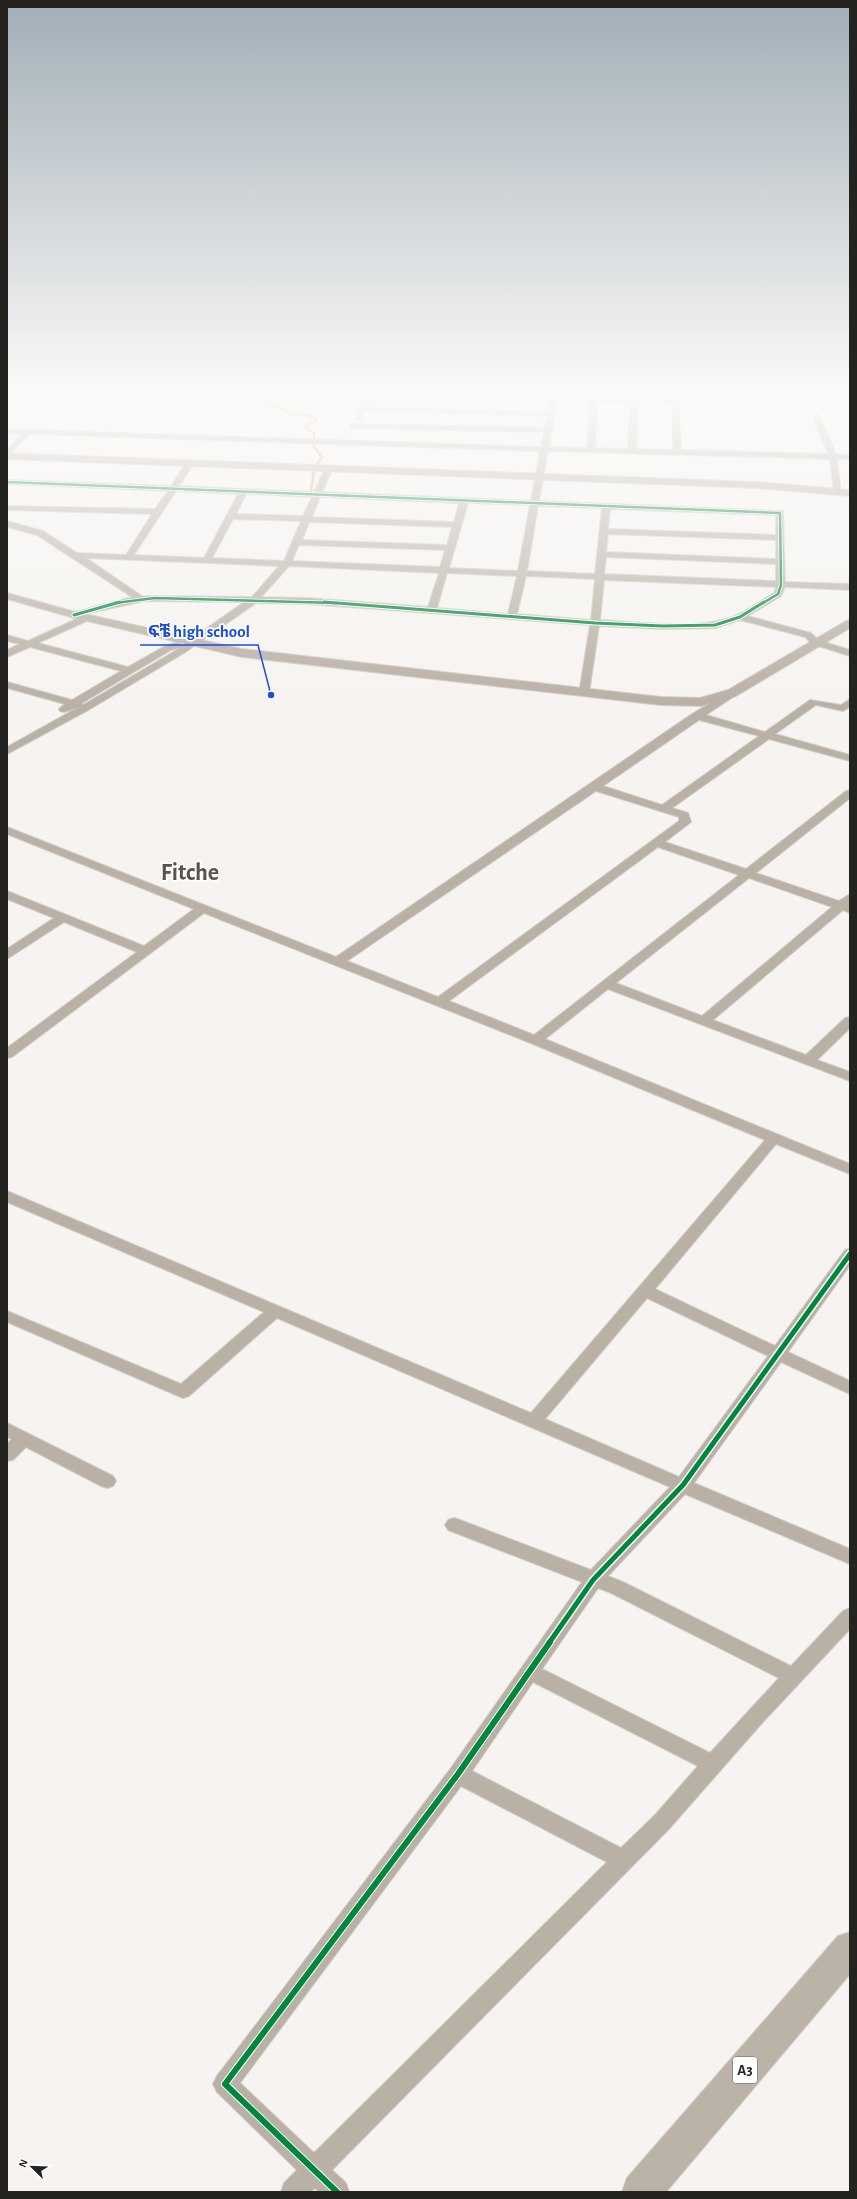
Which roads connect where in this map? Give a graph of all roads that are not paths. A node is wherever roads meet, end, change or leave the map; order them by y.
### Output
1 (168, 499) edge
2 (240, 499) edge
3 (316, 499) edge
4 (406, 499) edge
5 (535, 499) edge
6 (464, 501) junction
7 (534, 504) junction
8 (606, 506) junction
9 (7, 508) edge
10 (159, 512) junction
11 (231, 516) junction
12 (307, 519) junction
13 (7, 524) edge
14 (457, 525) junction
15 (604, 531) junction
16 (781, 538) junction
17 (297, 542) junction
18 (450, 548) junction
19 (602, 554) junction
20 (74, 555) junction
21 (129, 556) junction
22 (207, 560) junction
23 (781, 562) junction
24 (287, 563) junction
25 (442, 570) junction
26 (522, 573) junction
27 (600, 577) junction
28 (781, 585) junction
29 (850, 587) edge
30 (7, 596) edge
31 (139, 598) junction
32 (255, 599) junction
33 (432, 610) junction
34 (74, 615) junction
35 (740, 616) junction
36 (512, 617) junction
37 (86, 618) junction
38 (595, 623) junction
39 (850, 623) edge
40 (7, 638) edge
41 (192, 641) junction
42 (815, 642) junction
43 (29, 643) junction
44 (850, 653) edge
45 (7, 654) edge
46 (128, 670) junction
47 (7, 685) edge
48 (584, 693) junction
49 (732, 693) junction
50 (850, 702) edge
51 (73, 704) junction
52 (86, 707) junction
53 (700, 714) junction
54 (772, 733) junction
55 (7, 741) edge
56 (850, 750) edge
57 (7, 751) edge
58 (850, 758) edge
59 (593, 786) junction
60 (848, 798) edge
61 (663, 808) junction
62 (7, 830) edge
63 (658, 843) junction
64 (748, 874) junction
65 (7, 895) edge
66 (847, 905) edge
67 (202, 910) junction
68 (63, 918) junction
69 (146, 951) junction
70 (7, 955) edge
71 (338, 961) junction
72 (608, 984) junction
73 (439, 1002) junction
74 (704, 1021) junction
75 (850, 1021) edge
76 (535, 1040) junction
77 (7, 1054) edge
78 (808, 1061) junction
79 (850, 1077) edge
80 (773, 1139) junction
81 (850, 1169) edge
82 (7, 1196) edge
83 (850, 1254) edge
84 (645, 1291) junction
85 (275, 1311) junction
86 (7, 1316) edge
87 (777, 1355) junction
88 (850, 1388) edge
89 (534, 1421) junction
90 (7, 1429) edge
91 (24, 1438) junction
92 (7, 1455) edge
93 (107, 1481) dead end
94 (683, 1485) junction
95 (454, 1525) dead end
96 (850, 1557) edge
97 (593, 1580) junction
98 (850, 1616) edge
99 (530, 1672) junction
100 (793, 1676) junction
101 (713, 1764) junction
102 (458, 1774) junction
103 (624, 1860) junction
104 (850, 1948) edge
105 (314, 2171) junction
106 (293, 2192) edge
107 (337, 2192) edge
108 (641, 2192) edge

1 - 10 street
2 - 11 street
3 - 12 street
4 - 6 street
5 - 7 street
6 - 7 street
6 - 14 street
7 - 8 street
7 - 26 street
8 - 15 street
8 - 16 street
9 - 10 street
10 - 21 street
11 - 12 street
11 - 22 street
12 - 14 street
12 - 17 street
13 - 20 street
14 - 18 street
15 - 16 street
15 - 19 street
16 - 23 street
17 - 18 street
17 - 24 street
18 - 25 street
19 - 23 street
19 - 27 street
20 - 21 street
20 - 31 street
21 - 22 street
22 - 24 street
23 - 28 street
24 - 25 street
24 - 32 street
25 - 26 street
25 - 33 street
26 - 27 street
26 - 36 street
27 - 28 street
27 - 38 street
28 - 29 street
28 - 35 street
30 - 34 street
31 - 32 street
31 - 34 street
32 - 33 street
32 - 41 street
33 - 36 street
34 - 37 street
35 - 38 street
35 - 42 street
36 - 38 street
37 - 41 street
37 - 43 street
38 - 48 street
39 - 42 street
40 - 43 street
41 - 46 street
41 - 48 street
41 - 52 street
42 - 44 street
42 - 49 street
43 - 45 street
43 - 46 street
46 - 51 street
47 - 51 street
48 - 49 street
49 - 53 street
50 - 54 street
51 - 52 street
51 - 55 street
52 - 57 street
53 - 54 street
53 - 59 street
54 - 56 street
54 - 58 street
54 - 61 street
59 - 61 street
59 - 71 street
60 - 64 street
61 - 63 street
62 - 67 street
63 - 64 street
63 - 73 street
64 - 66 street
64 - 72 street
65 - 68 street
66 - 74 street
67 - 69 street
67 - 71 street
68 - 69 street
68 - 70 street
69 - 77 street
71 - 73 street
72 - 74 street
72 - 76 street
73 - 76 street
74 - 78 street
75 - 78 street
76 - 80 street
78 - 79 street
80 - 81 street
80 - 84 street
82 - 85 street
83 - 87 street
84 - 87 street
84 - 89 street
85 - 86 street
85 - 89 street
87 - 88 street
87 - 94 street
89 - 94 street
90 - 91 street
91 - 92 street
91 - 93 street
94 - 96 street
94 - 97 street
95 - 97 street
97 - 99 street
97 - 100 street
98 - 100 street
99 - 101 street
99 - 102 street
100 - 101 street
101 - 103 street
102 - 103 street
102 - 105 street
103 - 105 street
104 - 108 highway, A3
105 - 106 street
105 - 107 street

